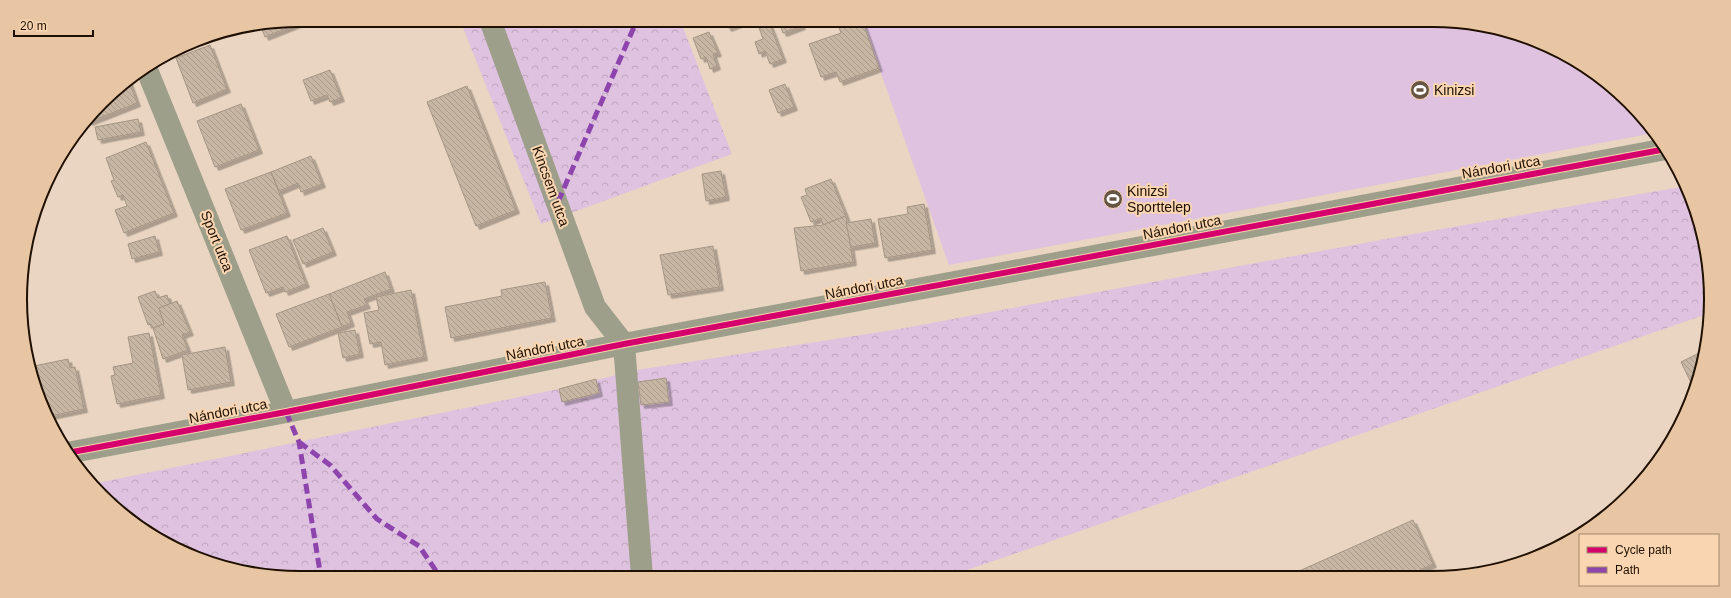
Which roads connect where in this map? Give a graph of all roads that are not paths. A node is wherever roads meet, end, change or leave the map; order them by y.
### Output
1 (493, 27) edge
2 (148, 73) edge
3 (1659, 150) edge
4 (624, 344) junction
5 (286, 412) junction
6 (74, 452) edge
7 (642, 571) edge

1 - 4 street, Kincsem utca
2 - 5 street, Sport utca
3 - 4 street, Nándori utca
4 - 5 street, Nándori utca
4 - 7 street
5 - 6 street, Nándori utca

